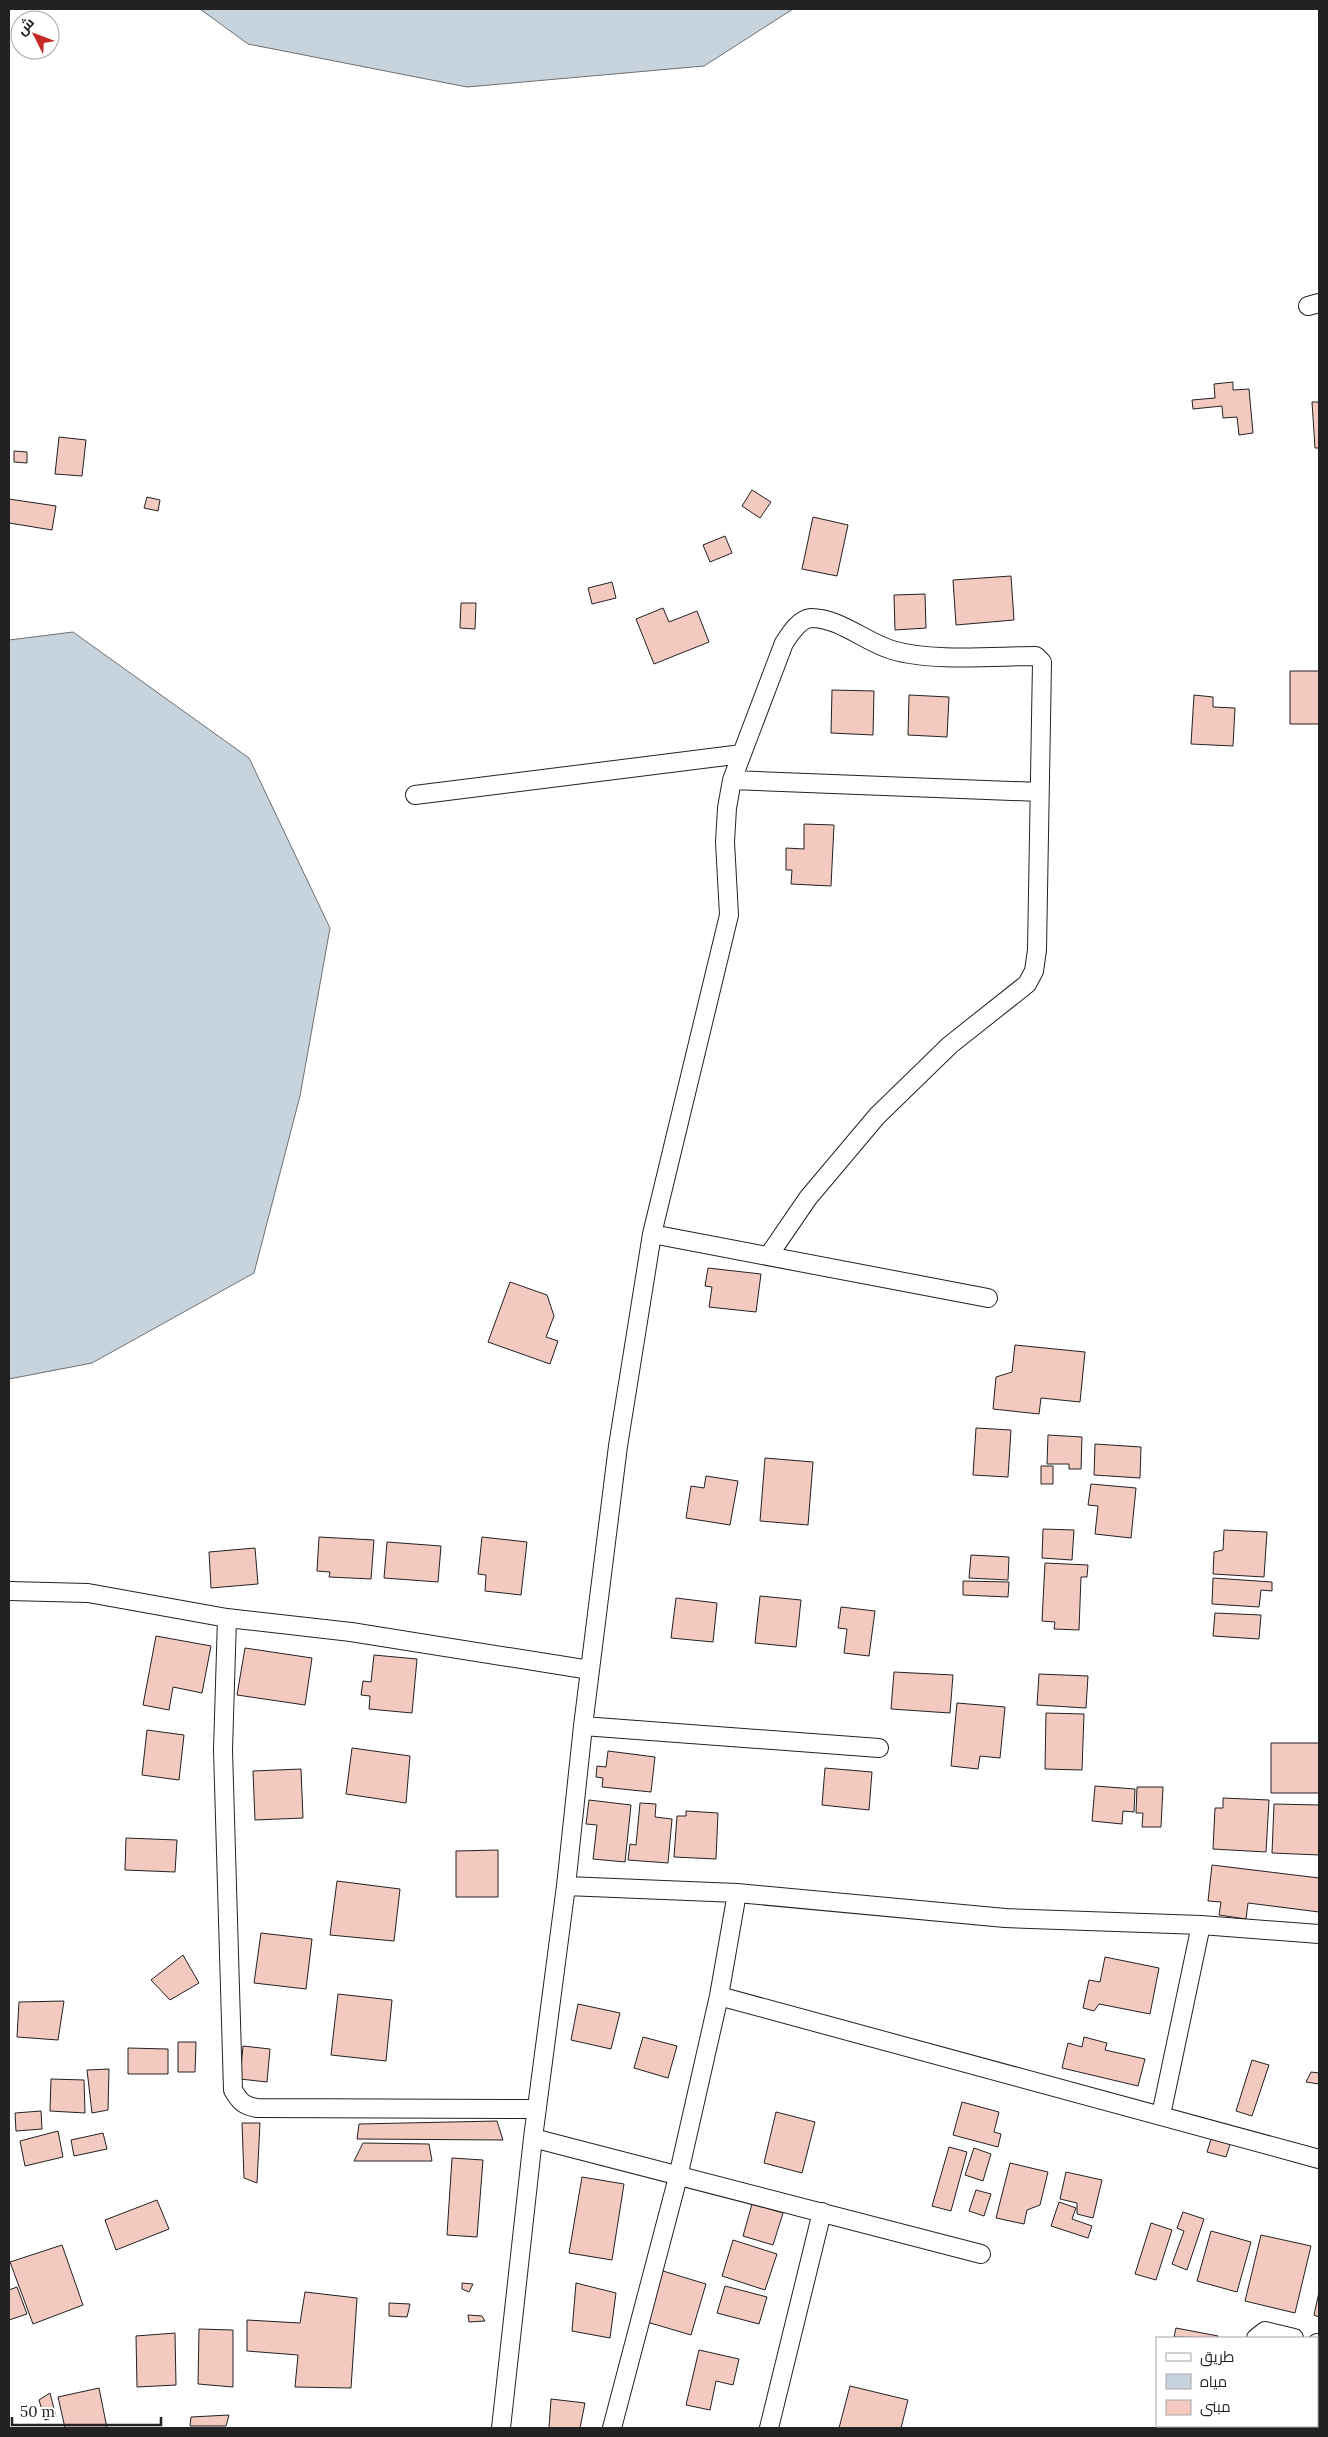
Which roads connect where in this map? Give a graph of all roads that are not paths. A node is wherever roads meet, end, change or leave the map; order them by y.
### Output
1 (742, 754) junction
2 (732, 780) junction
3 (1039, 792) junction
4 (416, 795) dead end
5 (652, 1234) junction
6 (769, 1255) junction
7 (988, 1298) dead end
8 (9, 1591) edge
9 (227, 1618) junction
10 (590, 1670) junction
11 (582, 1726) junction
12 (879, 1748) dead end
13 (566, 1886) junction
14 (737, 1893) junction
15 (1201, 1925) junction
16 (1319, 1934) edge
17 (719, 1996) junction
18 (537, 2109) junction
19 (1161, 2115) junction
20 (533, 2138) junction
21 (1319, 2159) edge
22 (678, 2177) junction
23 (822, 2212) junction
24 (981, 2254) dead end
25 (1257, 2337) edge
26 (1290, 2337) edge
27 (501, 2428) edge
28 (612, 2428) edge
29 (769, 2428) edge

1 - 2 street
1 - 3 street
1 - 4 street
2 - 3 street
2 - 5 street
3 - 6 street
5 - 6 street
5 - 10 street
6 - 7 street
8 - 9 street
9 - 10 street
9 - 18 street
10 - 11 street
11 - 12 street
11 - 13 street
13 - 14 street
13 - 18 street
14 - 15 street
14 - 17 street
15 - 16 street
15 - 19 street
17 - 19 street
17 - 22 street
18 - 20 street
19 - 21 street
20 - 22 street
20 - 27 street
22 - 23 street
22 - 28 street
23 - 24 street
23 - 29 street
25 - 26 street

